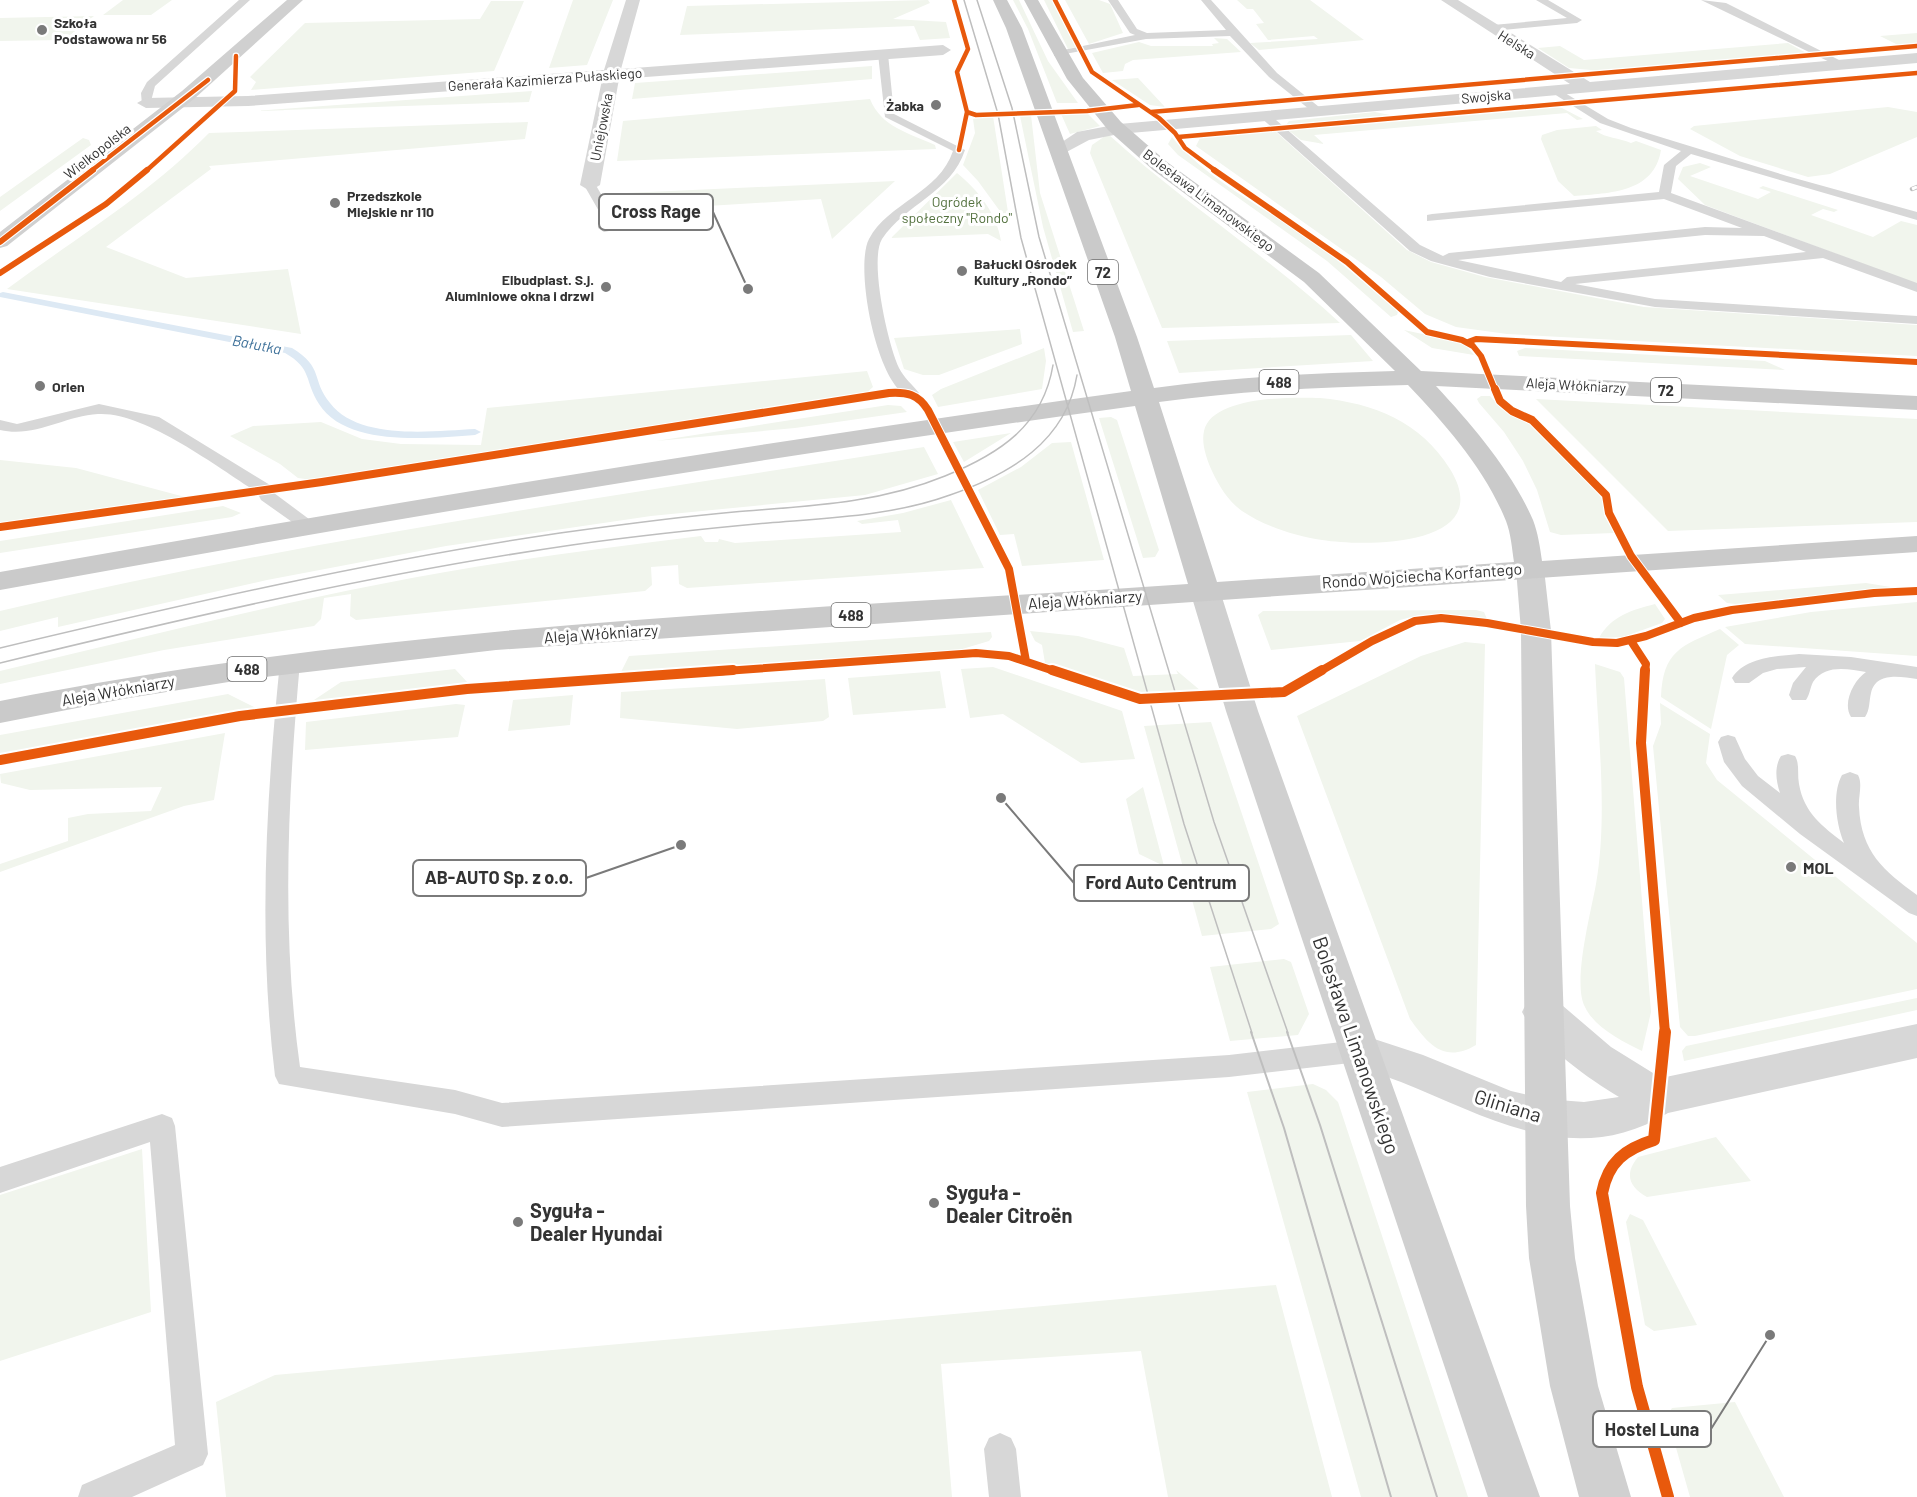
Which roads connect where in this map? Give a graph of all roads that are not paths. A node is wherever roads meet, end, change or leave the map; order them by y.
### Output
1 (245, 0) edge
2 (296, 0) edge
3 (633, 0) edge
4 (1000, 0) edge
5 (1031, 0) edge
6 (1113, 0) edge
7 (1206, 0) edge
8 (1448, 0) edge
9 (1541, 0) edge
10 (1706, 0) edge
11 (1493, 28) junction
12 (1233, 33) junction
13 (1146, 36) junction
14 (943, 50) dead end
15 (883, 54) junction
16 (1058, 54) junction
17 (1917, 58) edge
18 (1844, 65) junction
19 (610, 75) junction
20 (1586, 87) junction
21 (1555, 90) junction
22 (146, 103) joint
23 (180, 103) junction
24 (1318, 111) junction
25 (1264, 116) junction
26 (1119, 129) junction
27 (1690, 149) junction
28 (1059, 150) junction
29 (590, 185) joint
30 (1665, 195) junction
31 (1917, 216) edge
32 (1432, 218) dead end
33 (604, 228) dead end
34 (1768, 232) junction
35 (0, 242) edge
36 (1826, 254) junction
37 (1436, 258) junction
38 (1545, 283) junction
39 (1917, 288) edge
40 (1917, 320) edge
41 (1414, 378) junction
42 (911, 393) dead end
43 (1144, 395) junction
44 (1917, 403) edge
45 (0, 425) edge
46 (308, 525) junction
47 (1917, 544) edge
48 (1530, 569) junction
49 (6, 578) edge
50 (1205, 591) junction
51 (290, 662) junction
52 (1832, 663) junction
53 (1887, 669) junction
54 (1917, 674) edge
55 (1742, 678) dead end
56 (1799, 695) dead end
57 (0, 712) edge
58 (1858, 712) dead end
59 (1728, 742) dead end
60 (1788, 761) dead end
61 (1850, 780) dead end
62 (1808, 828) junction
63 (1881, 883) junction
64 (1917, 907) edge
65 (1542, 1012) junction
66 (1915, 1045) edge
67 (1359, 1051) junction
68 (1659, 1097) junction
69 (1545, 1118) junction
70 (0, 1180) edge
71 (1000, 1449) dead end
72 (94, 1497) edge
73 (1005, 1497) edge
74 (1514, 1497) edge
75 (1605, 1497) edge

1 - 22 lane
2 - 23 street, Wielkopolska
3 - 19 street, Uniejowska
4 - 28 main road, 72
5 - 16 main road, Bolesława Limanowskiego
6 - 13 lane
7 - 12 lane
8 - 11 street, Helska
9 - 11 lane
10 - 18 lane
11 - 20 street, Helska
12 - 13 lane
12 - 24 lane
13 - 16 lane
14 - 15 street, Generała Kazimierza Pułaskiego
15 - 19 street, Generała Kazimierza Pułaskiego
15 - 42 lane
16 - 26 main road, Bolesława Limanowskiego
17 - 18 street, Swojska
18 - 20 street, Swojska
19 - 23 street, Generała Kazimierza Pułaskiego
19 - 29 street, Uniejowska
20 - 21 street, Swojska
21 - 24 street, Swojska
21 - 27 lane
22 - 23 street, Generała Kazimierza Pułaskiego
23 - 35 street, Wielkopolska
24 - 25 street, Swojska
25 - 26 street, Swojska
25 - 37 lane
26 - 28 street, Swojska
26 - 41 main road, Bolesława Limanowskiego
27 - 30 lane
27 - 31 lane
28 - 43 main road, 72
29 - 33 lane
30 - 32 lane
30 - 34 lane
34 - 36 lane
34 - 37 lane
36 - 38 lane
36 - 39 lane
37 - 38 lane
38 - 40 lane
41 - 43 main road, 488
41 - 44 main road, Aleja Włókniarzy / 72
41 - 48 main road, Rondo Wojciecha Korfantego
43 - 46 main road, 488
43 - 50 main road, 72
45 - 46 lane
46 - 49 main road, 488
47 - 48 main road
48 - 50 main road, Rondo Wojciecha Korfantego
48 - 65 street
50 - 51 main road, Aleja Włókniarzy / 488
50 - 67 street, Bolesława Limanowskiego
51 - 57 main road, Aleja Włókniarzy / 488
51 - 67 lane
52 - 53 lane
52 - 55 lane
52 - 56 lane
53 - 54 lane
53 - 58 lane
59 - 62 lane
60 - 62 lane
61 - 63 lane
62 - 63 lane
63 - 64 lane
65 - 68 street
65 - 69 street
66 - 68 street, Gliniana
67 - 69 street, Gliniana
67 - 74 street, Bolesława Limanowskiego
68 - 69 street, Gliniana
69 - 75 street
70 - 72 lane
71 - 73 lane

